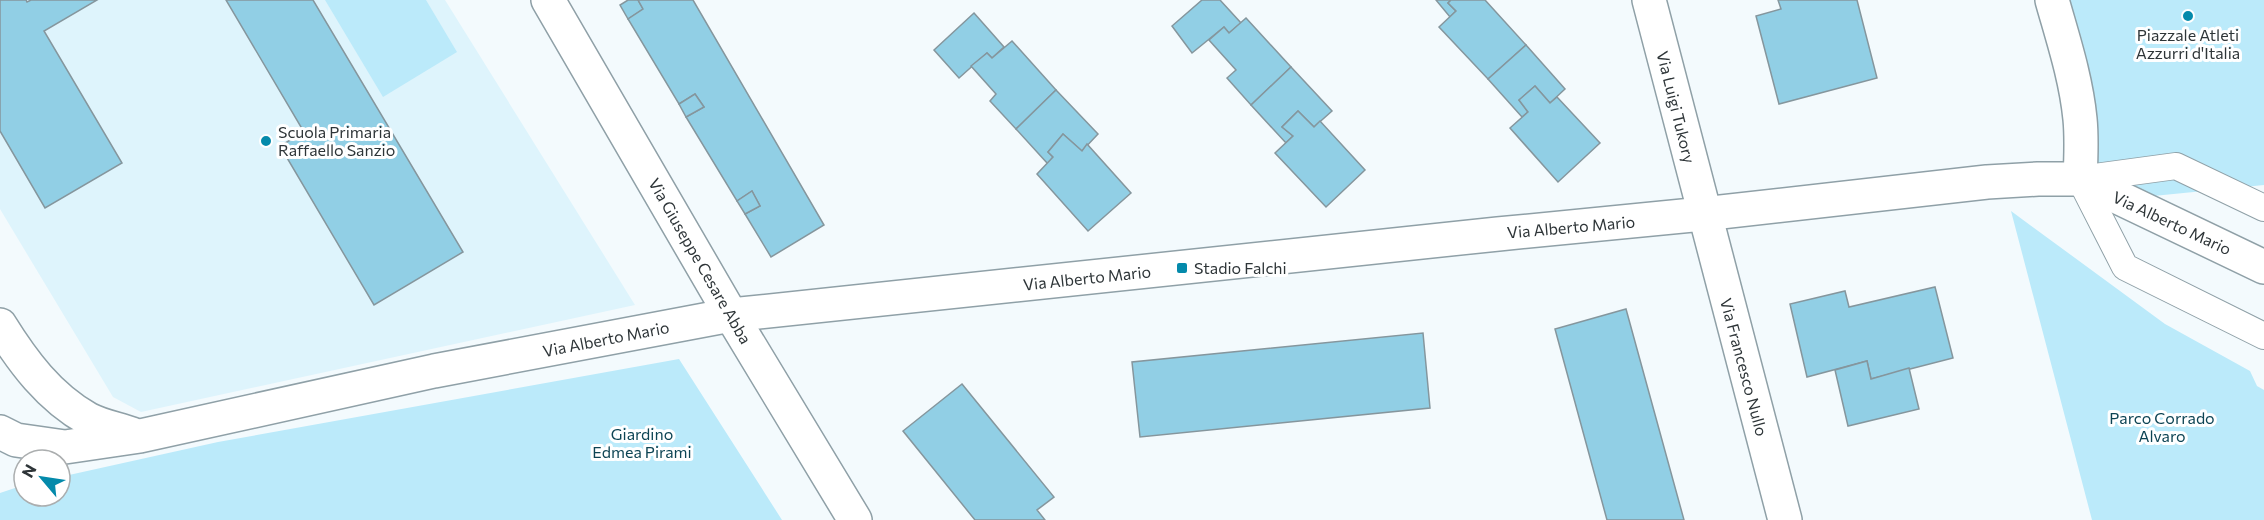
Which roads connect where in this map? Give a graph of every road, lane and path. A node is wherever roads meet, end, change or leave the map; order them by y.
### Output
1 (548, 0) edge
2 (1649, 0) edge
3 (2052, 0) edge
4 (2080, 180) junction
5 (2264, 208) edge
6 (1703, 214) junction
7 (2264, 267) edge
8 (731, 315) junction
9 (0, 325) edge
10 (2264, 336) edge
11 (0, 432) edge
12 (140, 436) junction
13 (855, 520) edge
14 (1785, 520) edge

1 - 8 street, Via Giuseppe Cesare Abba
2 - 6 street, Via Luigi Tukory
3 - 4 street
4 - 5 lane, Via Alberto Mario
4 - 6 street, Via Alberto Mario
4 - 7 street, Via Alberto Mario
4 - 10 lane, Via Alberto Mario
6 - 8 street, Via Alberto Mario
6 - 14 street, Via Francesco Nullo
8 - 12 street, Via Alberto Mario
8 - 13 street, Via Giuseppe Cesare Abba
9 - 12 street
11 - 12 street, Via Alberto Mario

